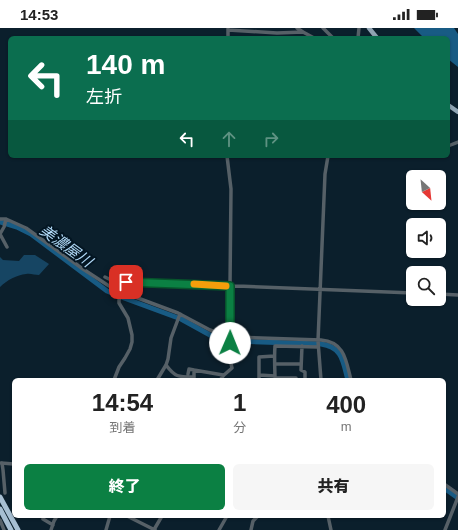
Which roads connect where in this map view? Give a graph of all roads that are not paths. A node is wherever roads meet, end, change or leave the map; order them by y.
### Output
1 (297, 28) edge
2 (323, 28) edge
3 (228, 29) edge
4 (303, 32) junction
5 (310, 36) edge
6 (331, 36) edge
7 (227, 158) edge
8 (328, 158) edge
9 (0, 219) edge
10 (6, 220) junction
11 (0, 225) edge
12 (5, 226) junction
13 (7, 246) dead end
14 (103, 283) junction
15 (230, 286) junction
16 (321, 289) junction
17 (121, 293) junction
18 (406, 293) edge
19 (446, 294) edge
20 (458, 295) edge
21 (179, 317) junction
22 (230, 337) junction
23 (318, 341) junction
24 (302, 346) junction
25 (318, 347) junction
26 (274, 356) junction
27 (275, 364) junction
28 (301, 364) junction
29 (166, 365) junction
30 (194, 370) junction
31 (188, 374) dead end
32 (223, 375) junction
33 (259, 375) joint
34 (115, 378) edge
35 (158, 378) edge
36 (189, 378) edge
37 (193, 378) edge
38 (221, 378) edge
39 (275, 378) edge
40 (296, 378) dead end
41 (305, 378) edge
42 (321, 378) edge
43 (351, 378) edge
44 (1, 463) edge
45 (12, 464) edge
46 (446, 486) edge
47 (5, 493) dead end
48 (0, 497) edge
49 (458, 497) edge
50 (0, 509) edge
51 (56, 518) edge
52 (109, 518) edge
53 (131, 518) edge
54 (161, 518) edge
55 (226, 518) edge
56 (256, 518) edge
57 (328, 518) edge
58 (43, 519) dead end
59 (0, 520) edge
60 (53, 525) junction
61 (4, 530) edge
62 (11, 530) edge
63 (18, 530) edge
64 (51, 530) edge
65 (106, 530) edge
66 (155, 530) edge
67 (219, 530) edge
68 (251, 530) edge
69 (331, 530) edge
70 (445, 530) edge

1 - 4 street
2 - 6 street
3 - 4 street
4 - 5 street
7 - 15 street
8 - 16 street
9 - 10 street
10 - 12 street
10 - 14 street
11 - 12 street
12 - 13 street
14 - 15 street
14 - 17 street
15 - 16 street
15 - 22 street
16 - 18 street
16 - 23 street
17 - 21 street
17 - 34 street
19 - 20 street
21 - 22 street
21 - 29 street
22 - 23 street
22 - 32 street
23 - 25 street
23 - 43 street
24 - 25 street
24 - 26 street
24 - 28 street
25 - 42 street
26 - 27 street
26 - 33 street
27 - 28 street
27 - 39 street
28 - 41 street
29 - 35 street
29 - 36 street
30 - 31 street
30 - 32 street
30 - 37 street
32 - 38 street
33 - 39 street
39 - 40 street
44 - 45 street
44 - 47 street
46 - 49 street
48 - 63 highway
49 - 70 street
50 - 62 highway
51 - 60 street
52 - 65 street
53 - 66 street
54 - 66 street
55 - 67 street
56 - 68 street
57 - 69 street
58 - 60 street
59 - 61 street
60 - 64 street

